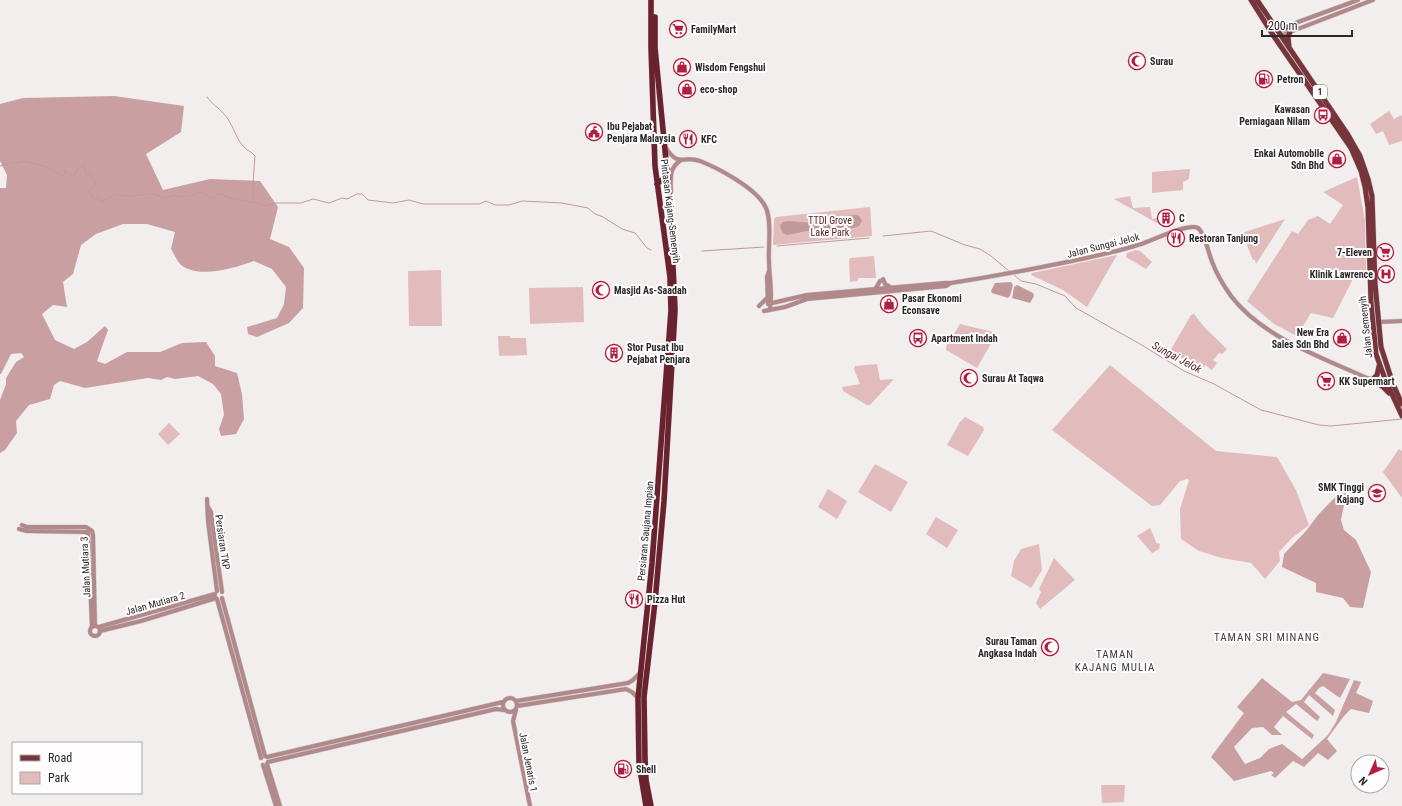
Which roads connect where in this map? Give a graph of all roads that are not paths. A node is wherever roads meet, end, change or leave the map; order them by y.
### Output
1 (651, 0) edge
2 (655, 0) edge
3 (1251, 0) edge
4 (1257, 0) edge
5 (1358, 0) edge
6 (1373, 0) edge
7 (1261, 15) junction
8 (1272, 22) junction
9 (1289, 29) junction
10 (1279, 35) junction
11 (1291, 50) junction
12 (1293, 64) junction
13 (666, 148) junction
14 (666, 157) junction
15 (681, 160) junction
16 (655, 166) junction
17 (657, 184) junction
18 (670, 201) junction
19 (672, 221) junction
20 (889, 289) junction
21 (876, 290) junction
22 (769, 296) junction
23 (780, 302) junction
24 (1371, 303) junction
25 (770, 305) junction
26 (759, 306) dead end
27 (780, 308) junction
28 (673, 311) junction
29 (1379, 322) junction
30 (1402, 322) edge
31 (672, 328) junction
32 (1374, 333) junction
33 (1384, 358) junction
34 (1379, 363) junction
35 (1384, 379) junction
36 (1372, 380) junction
37 (1393, 398) junction
38 (1402, 405) edge
39 (1401, 415) edge
40 (207, 499) dead end
41 (22, 525) dead end
42 (19, 529) dead end
43 (217, 595) junction
44 (96, 628) junction
45 (640, 673) junction
46 (638, 698) junction
47 (503, 702) junction
48 (516, 706) junction
49 (505, 711) junction
50 (513, 721) junction
51 (263, 748) junction
52 (275, 757) junction
53 (265, 760) junction
54 (270, 774) junction
55 (276, 806) edge
56 (280, 806) edge
57 (530, 806) edge
58 (646, 806) edge
59 (651, 806) edge

1 - 16 highway, Pintasan Kajang-Semenyih
2 - 13 highway, Pintasan Kajang-Semenyih
3 - 7 main road, Jalan Semenyih / 1
4 - 8 main road, Jalan Semenyih / 1
5 - 9 street
6 - 9 street
7 - 10 main road
7 - 12 main road, Jalan Semenyih / 1
8 - 9 main road
8 - 10 main road, Jalan Semenyih / 1
9 - 10 street
9 - 11 main road
10 - 11 main road, Jalan Semenyih / 1
10 - 12 main road
11 - 29 main road, Jalan Semenyih / 1
12 - 24 main road, Jalan Semenyih / 1
13 - 14 highway, Pintasan Kajang-Semenyih
13 - 15 street
14 - 16 highway
14 - 18 highway, Pintasan Kajang-Semenyih
15 - 18 street
15 - 22 street
16 - 17 highway, Pintasan Kajang-Semenyih
17 - 19 highway
17 - 28 highway, Pintasan Kajang-Semenyih
18 - 19 highway, Pintasan Kajang-Semenyih
19 - 28 highway, Pintasan Kajang-Semenyih
20 - 21 street, Jalan Sungai Jelok
20 - 21 street
20 - 21 street
20 - 36 street, Jalan Sungai Jelok
21 - 23 street, Jalan Sungai Jelok
21 - 27 street, Jalan Sungai Jelok
22 - 23 street
22 - 25 street
22 - 26 street
23 - 25 street, Jalan Sungai Jelok
24 - 29 main road
24 - 32 main road, Jalan Semenyih / 1
25 - 27 street
25 - 27 street
28 - 31 highway, Pintasan Kajang-Semenyih
29 - 30 street
29 - 32 main road
29 - 33 main road, Jalan Semenyih / 1
31 - 45 highway, Persiaran Saujana Impian
31 - 59 highway, Persiaran Saujana Impian
32 - 34 main road, Jalan Semenyih / 1
33 - 35 main road
33 - 38 main road, Jalan Semenyih / 1
34 - 35 main road, Jalan Semenyih / 1
34 - 36 main road
35 - 36 street, Jalan Sungai Jelok
35 - 37 main road, Jalan Semenyih / 1
35 - 38 main road
36 - 37 main road
37 - 39 main road, Jalan Semenyih / 1
40 - 43 street, Persiaran TKP
41 - 44 street, Jalan Mutiara 3
42 - 44 street, Jalan Mutiara 3
43 - 44 street, Jalan Mutiara 2
43 - 51 street, Persiaran TKP
43 - 53 street, Persiaran TKP
45 - 46 highway
45 - 48 street
46 - 48 street
46 - 58 highway
47 - 48 street
47 - 49 street
47 - 52 street
48 - 49 street
48 - 50 street
49 - 50 street
49 - 52 street
50 - 57 street, Jalan Jenaris 1
51 - 52 street
51 - 53 street, Persiaran TKP
52 - 53 street
52 - 54 street
53 - 54 street, Persiaran TKP
53 - 55 street, Persiaran TKP
54 - 56 street, Persiaran TKP

